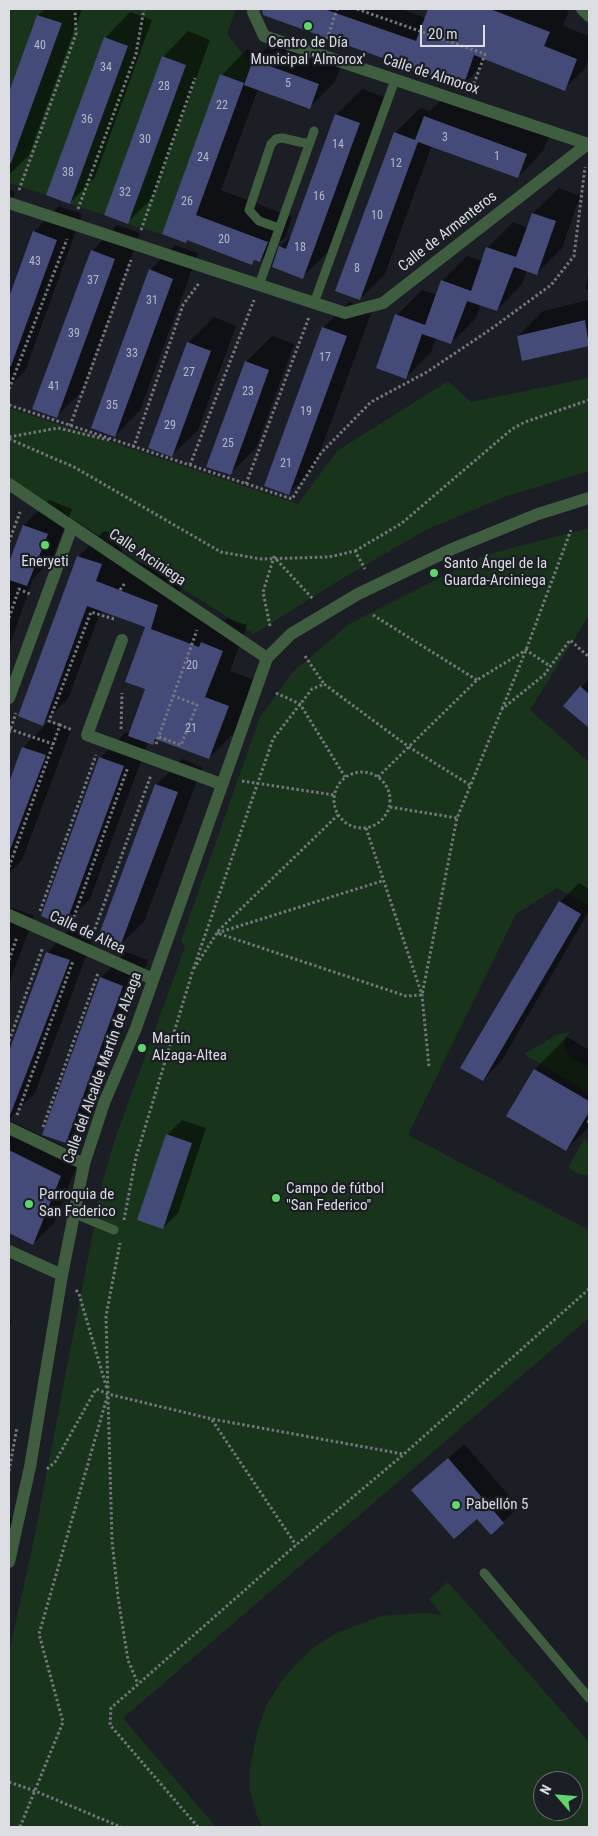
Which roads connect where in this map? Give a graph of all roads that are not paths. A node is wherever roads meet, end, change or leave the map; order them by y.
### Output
1 (254, 9) edge
2 (582, 9) edge
3 (589, 16) edge
4 (395, 80) junction
5 (314, 131) dead end
6 (309, 144) junction
7 (589, 144) edge
8 (11, 204) edge
9 (279, 228) junction
10 (259, 285) junction
11 (314, 303) junction
12 (9, 484) edge
13 (589, 498) edge
14 (72, 527) junction
15 (122, 640) dead end
16 (267, 658) junction
17 (9, 698) edge
18 (221, 784) junction
19 (9, 915) edge
20 (153, 980) junction
21 (10, 1129) edge
22 (84, 1164) junction
23 (74, 1213) junction
24 (118, 1229) road end
25 (9, 1251) edge
26 (62, 1275) junction
27 (9, 1562) edge
28 (484, 1573) dead end
29 (589, 1698) edge

1 - 4 street, Calle de Almorox
2 - 3 street
4 - 7 street, Calle de Almorox
4 - 11 lane
5 - 6 lane
6 - 9 lane
6 - 9 lane
7 - 11 street, Calle de Armenteros
8 - 10 street, Calle de Armenteros
9 - 10 lane
10 - 11 street, Calle de Armenteros
12 - 14 street, Calle Arciniega
13 - 16 street
14 - 16 street, Calle Arciniega
14 - 17 street
15 - 18 street
16 - 18 street, Calle del Alcalde Martín de Alzaga
18 - 20 street, Calle del Alcalde Martín de Alzaga
19 - 20 street, Calle de Altea
20 - 22 street, Calle del Alcalde Martín de Alzaga
21 - 22 street
22 - 23 street, Calle del Alcalde Martín de Alzaga
23 - 24 lane
23 - 26 street, Calle del Alcalde Martín de Alzaga
25 - 26 street
26 - 27 street, Calle del Alcalde Martín de Alzaga
28 - 29 lane

